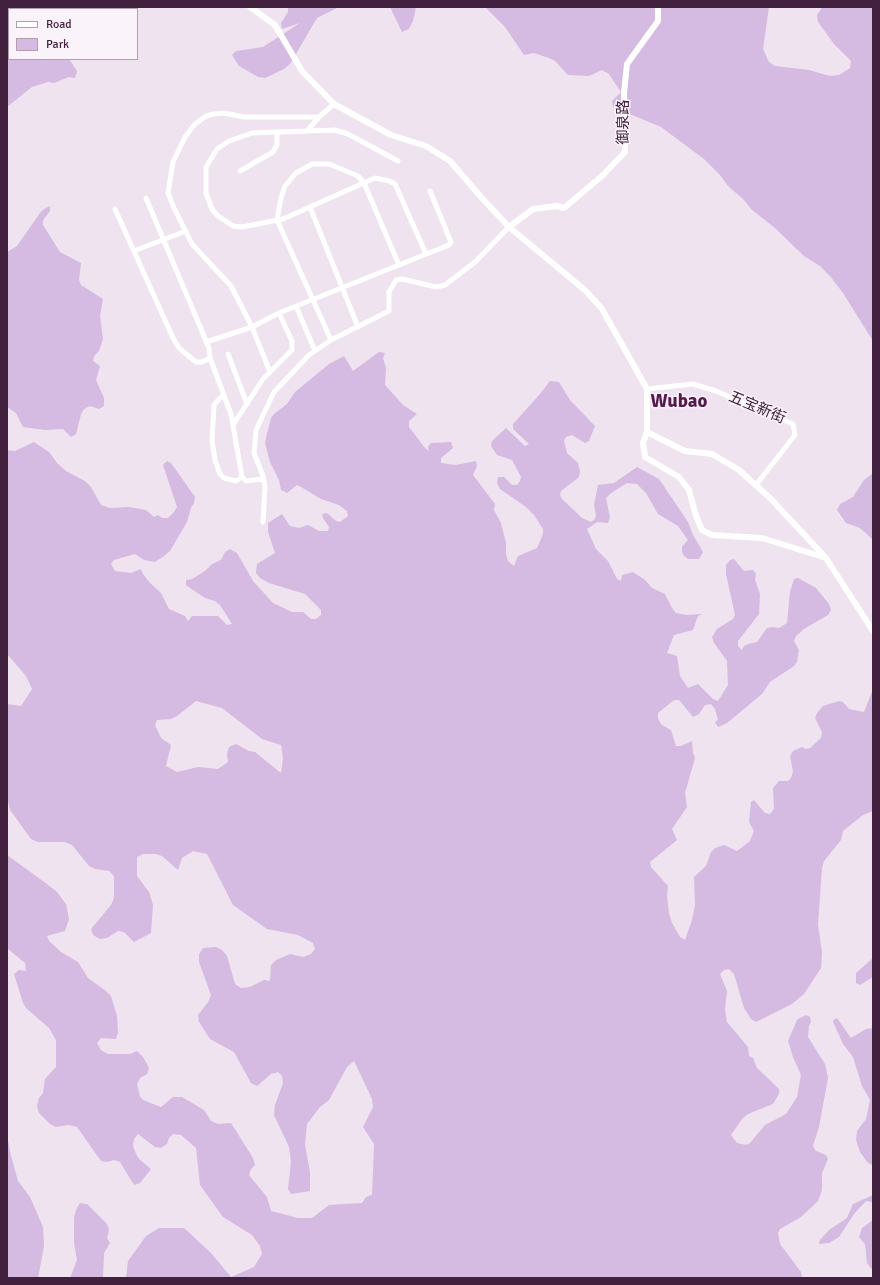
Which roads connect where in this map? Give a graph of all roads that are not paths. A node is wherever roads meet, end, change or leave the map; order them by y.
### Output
1 (250, 7) edge
2 (658, 7) edge
3 (334, 104) junction
4 (319, 116) junction
5 (307, 131) junction
6 (277, 132) junction
7 (398, 161) dead end
8 (240, 170) dead end
9 (364, 183) junction
10 (430, 191) dead end
11 (146, 198) dead end
12 (310, 207) junction
13 (115, 209) dead end
14 (277, 220) junction
15 (509, 227) junction
16 (186, 231) junction
17 (163, 240) junction
18 (134, 251) junction
19 (426, 254) junction
20 (399, 265) junction
21 (342, 288) junction
22 (314, 299) junction
23 (296, 306) junction
24 (280, 313) junction
25 (252, 327) junction
26 (358, 327) junction
27 (331, 340) junction
28 (206, 342) junction
29 (315, 350) junction
30 (228, 354) dead end
31 (210, 358) junction
32 (270, 372) junction
33 (647, 389) junction
34 (224, 395) junction
35 (247, 404) junction
36 (233, 425) junction
37 (647, 432) junction
38 (242, 477) junction
39 (263, 479) junction
40 (756, 485) junction
41 (263, 522) dead end
42 (826, 558) junction
43 (873, 631) edge

1 - 3 street
2 - 15 street, 御泉路
3 - 4 street
3 - 15 street
4 - 5 street
4 - 16 street
5 - 6 street
5 - 7 street
6 - 8 street
6 - 14 street
9 - 12 street
9 - 14 street
9 - 19 street
9 - 20 street
10 - 19 street
11 - 17 street
12 - 14 street
12 - 21 street
13 - 18 street
14 - 22 street
15 - 26 street
15 - 33 street
16 - 17 street
16 - 25 street
17 - 18 street
17 - 28 street
18 - 31 street
19 - 20 street
20 - 21 street
21 - 22 street
21 - 26 street
22 - 23 street
22 - 27 street
23 - 24 street
23 - 29 street
24 - 25 street
24 - 32 street
25 - 28 street
25 - 32 street
26 - 27 street
27 - 29 street
28 - 31 street
29 - 39 street
30 - 35 street
31 - 34 street
32 - 35 street
33 - 37 street
33 - 40 street, 五宝新街
34 - 36 street
34 - 38 street
35 - 36 street
36 - 38 street
37 - 40 street
37 - 42 street
38 - 39 street
39 - 41 street
40 - 42 street
42 - 43 street

